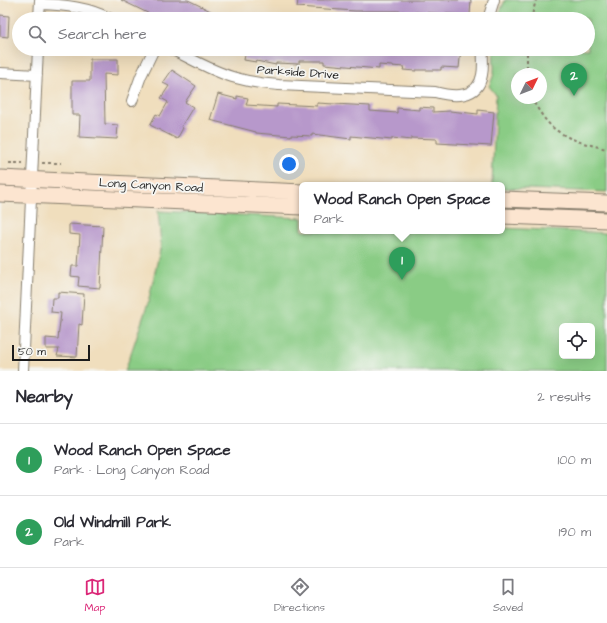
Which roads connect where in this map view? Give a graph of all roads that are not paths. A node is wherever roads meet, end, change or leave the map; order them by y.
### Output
1 (494, 0) edge
2 (40, 2) edge
3 (39, 12) edge
4 (95, 12) edge
5 (490, 12) edge
6 (37, 56) edge
7 (151, 56) edge
8 (185, 56) edge
9 (483, 56) edge
10 (0, 73) edge
11 (36, 75) junction
12 (132, 101) dead end
13 (0, 178) edge
14 (32, 180) junction
15 (299, 192) edge
16 (0, 194) edge
17 (32, 195) junction
18 (505, 199) edge
19 (607, 202) edge
20 (299, 207) edge
21 (505, 216) edge
22 (607, 220) edge
23 (23, 371) edge

1 - 5 street
2 - 3 street
2 - 4 street
6 - 11 street
7 - 12 street
8 - 9 street, Parkside Drive
10 - 11 street
11 - 14 street
13 - 14 main road, Long Canyon Road
14 - 15 main road, Long Canyon Road
14 - 17 street
16 - 17 main road, Long Canyon Road
17 - 20 main road, Long Canyon Road
17 - 23 street
18 - 19 main road
21 - 22 main road

